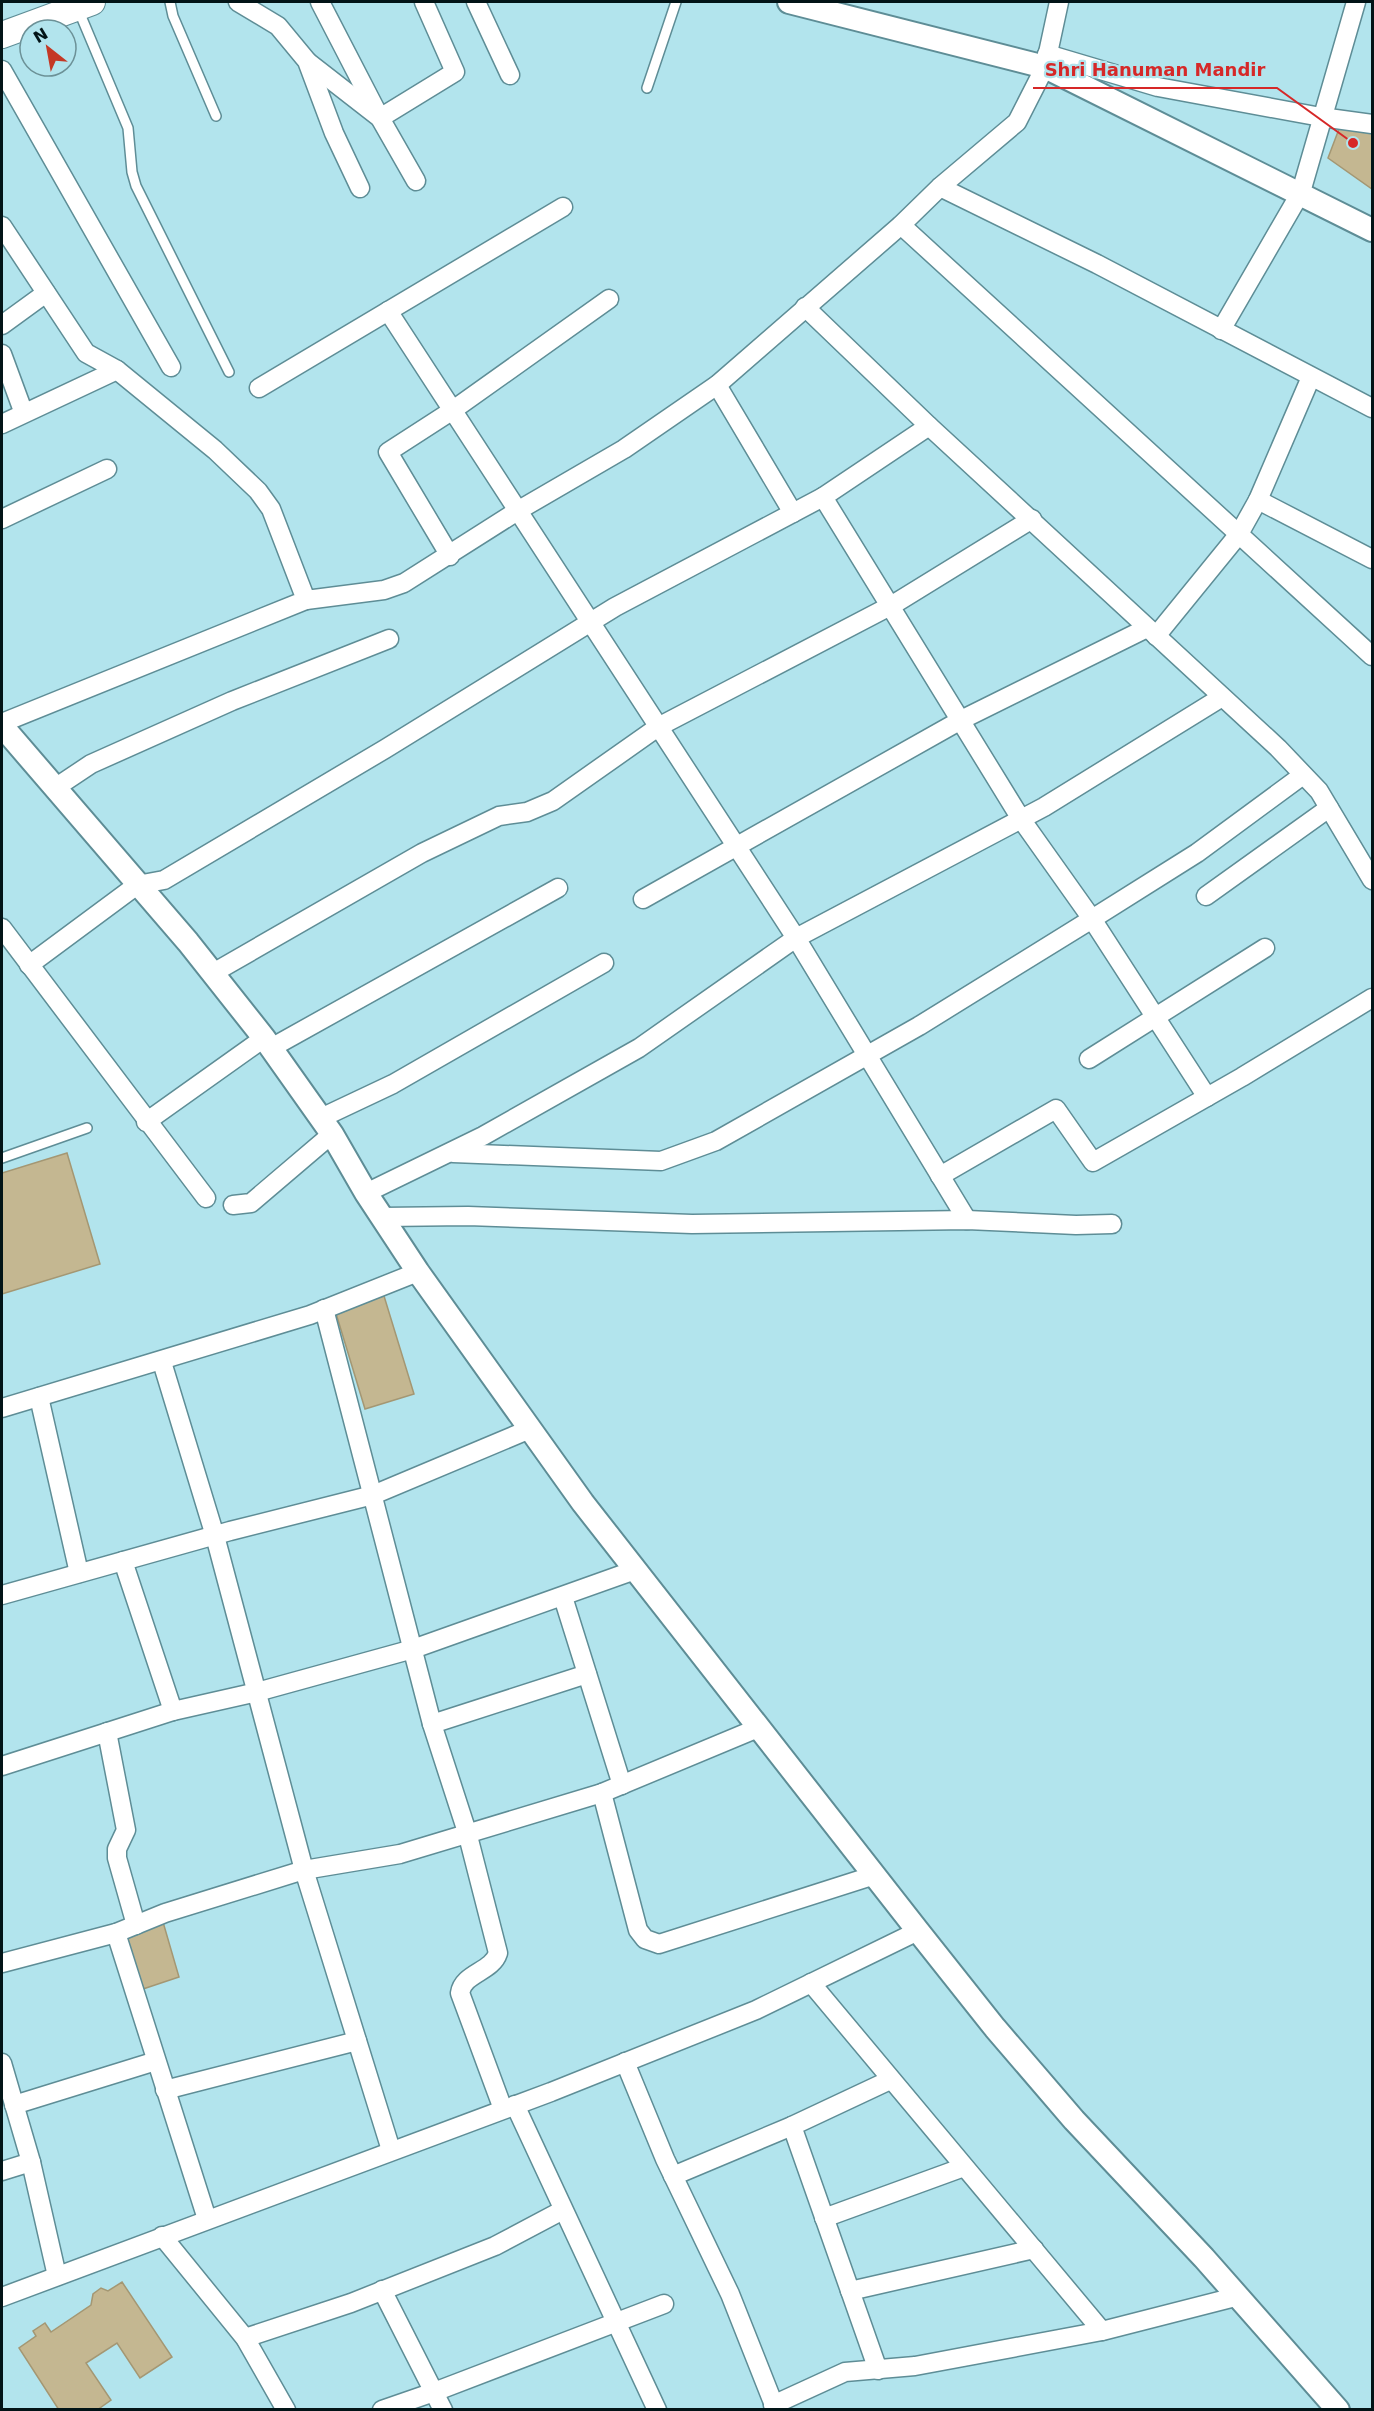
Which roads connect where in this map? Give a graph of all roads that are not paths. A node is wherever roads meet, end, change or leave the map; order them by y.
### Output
1 (170, 2) edge
2 (238, 2) edge
3 (320, 2) edge
4 (424, 2) edge
5 (476, 2) edge
6 (676, 2) edge
7 (789, 2) edge
8 (1059, 2) edge
9 (1356, 2) edge
10 (85, 4) edge
11 (2, 35) edge
12 (307, 61) junction
13 (1046, 61) junction
14 (2, 70) edge
15 (510, 75) dead end
16 (647, 88) dead end
17 (216, 116) dead end
18 (1321, 117) junction
19 (380, 118) junction
20 (1372, 124) edge
21 (416, 181) dead end
22 (940, 187) junction
23 (360, 188) dead end
24 (1301, 192) junction
25 (563, 207) dead end
26 (901, 225) junction
27 (2, 226) edge
28 (1372, 230) edge
29 (46, 294) junction
30 (609, 299) dead end
31 (805, 307) junction
32 (388, 311) junction
33 (2, 326) edge
34 (1221, 330) junction
35 (2, 354) edge
36 (171, 367) dead end
37 (117, 370) junction
38 (229, 372) dead end
39 (1311, 377) junction
40 (717, 385) junction
41 (259, 388) dead end
42 (1371, 403) edge
43 (453, 410) junction
44 (23, 411) junction
45 (2, 424) edge
46 (929, 426) junction
47 (107, 469) dead end
48 (822, 497) junction
49 (1258, 500) junction
50 (519, 510) junction
51 (793, 513) junction
52 (2, 519) edge
53 (1032, 519) junction
54 (1239, 534) junction
55 (450, 556) junction
56 (1372, 559) edge
57 (306, 600) junction
58 (890, 606) junction
59 (590, 622) junction
60 (1151, 632) junction
61 (389, 639) dead end
62 (1372, 656) edge
63 (1222, 697) junction
64 (961, 720) junction
65 (2, 725) edge
66 (658, 727) junction
67 (1303, 775) junction
68 (55, 788) junction
69 (1329, 808) junction
70 (1022, 819) junction
71 (738, 846) junction
72 (1372, 880) edge
73 (137, 885) junction
74 (558, 888) dead end
75 (1206, 896) dead end
76 (643, 899) dead end
77 (1092, 919) junction
78 (2, 928) edge
79 (796, 938) junction
80 (1265, 948) dead end
81 (604, 963) dead end
82 (29, 965) junction
83 (213, 973) junction
84 (1372, 998) edge
85 (1155, 1017) junction
86 (267, 1043) junction
87 (868, 1056) junction
88 (1089, 1059) dead end
89 (1207, 1097) junction
90 (146, 1122) junction
91 (326, 1126) junction
92 (87, 1128) dead end
93 (448, 1153) junction
94 (2, 1158) edge
95 (940, 1176) junction
96 (366, 1193) junction
97 (206, 1198) dead end
98 (233, 1205) dead end
99 (382, 1217) junction
100 (967, 1221) junction
101 (1112, 1224) dead end
102 (418, 1272) junction
103 (324, 1309) junction
104 (162, 1362) junction
105 (39, 1397) junction
106 (2, 1408) edge
107 (530, 1429) junction
108 (373, 1495) junction
109 (215, 1536) junction
110 (123, 1561) junction
111 (635, 1570) junction
112 (79, 1573) junction
113 (2, 1595) edge
114 (563, 1597) junction
115 (413, 1649) junction
116 (587, 1674) junction
117 (256, 1692) junction
118 (173, 1711) junction
119 (432, 1724) junction
120 (758, 1728) junction
121 (107, 1732) junction
122 (2, 1766) edge
123 (622, 1785) junction
124 (602, 1793) junction
125 (467, 1832) junction
126 (304, 1870) junction
127 (875, 1875) junction
128 (136, 1925) junction
129 (918, 1931) junction
130 (116, 1933) junction
131 (2, 1964) edge
132 (811, 1983) junction
133 (357, 2041) junction
134 (156, 2061) junction
135 (625, 2062) junction
136 (2, 2063) edge
137 (890, 2080) junction
138 (165, 2090) junction
139 (14, 2105) junction
140 (509, 2107) junction
141 (792, 2126) junction
142 (391, 2150) junction
143 (31, 2162) junction
144 (964, 2167) junction
145 (2, 2171) edge
146 (673, 2176) junction
147 (563, 2210) junction
148 (824, 2218) junction
149 (207, 2219) junction
150 (162, 2236) junction
151 (1034, 2249) junction
152 (57, 2276) junction
153 (382, 2290) junction
154 (850, 2291) junction
155 (1239, 2296) junction
156 (2, 2297) edge
157 (664, 2304) dead end
158 (617, 2323) junction
159 (1102, 2331) junction
160 (245, 2338) junction
161 (878, 2370) junction
162 (434, 2392) junction
163 (774, 2407) edge
164 (286, 2409) edge
165 (382, 2409) edge
166 (443, 2409) edge
167 (657, 2409) edge
168 (1338, 2409) edge

1 - 17 lane
2 - 12 street
3 - 19 street
4 - 19 street
5 - 15 street
6 - 16 lane
7 - 13 street
8 - 13 street
9 - 18 street
10 - 11 main road
10 - 38 lane
12 - 19 street
12 - 23 street
13 - 18 street
13 - 22 street
13 - 24 street
14 - 36 street
18 - 20 street
18 - 24 street
19 - 21 street
22 - 26 street
22 - 34 street
24 - 28 street
24 - 34 street
25 - 32 street
26 - 31 street
26 - 54 street
27 - 29 street
29 - 33 street
29 - 37 street
30 - 43 street
31 - 40 street
31 - 46 street
32 - 41 street
32 - 43 street
34 - 39 street
35 - 44 street
37 - 44 street
37 - 57 street
39 - 42 street
39 - 49 street
40 - 50 street
40 - 51 street
43 - 50 street
43 - 55 street
44 - 45 street
46 - 48 street
46 - 53 street
47 - 52 street
48 - 51 street
48 - 58 street
49 - 54 street
49 - 56 street
50 - 55 street
50 - 59 street
51 - 59 street
53 - 58 street
53 - 60 street
54 - 60 street
54 - 62 street
55 - 57 street
57 - 65 street
58 - 64 street
58 - 66 street
59 - 66 street
59 - 73 street
60 - 63 street
60 - 64 street
61 - 68 street
63 - 67 street
63 - 70 street
64 - 70 street
64 - 71 street
65 - 68 street
66 - 71 street
66 - 83 street
67 - 69 street
67 - 77 street
68 - 73 street
69 - 72 street
69 - 75 street
70 - 77 street
70 - 79 street
71 - 76 street
71 - 79 street
73 - 82 street
73 - 83 street
74 - 86 street
77 - 85 street
77 - 87 street
78 - 82 street
79 - 87 street
79 - 93 street
80 - 85 street
81 - 91 street
82 - 90 street
83 - 86 street
84 - 89 street
85 - 88 street
85 - 89 street
86 - 90 street
86 - 91 street
87 - 93 street
87 - 95 street
89 - 95 street
90 - 97 street
91 - 96 street
91 - 98 street
92 - 94 lane
93 - 96 street
95 - 100 street
96 - 99 street
99 - 100 street
99 - 102 street
100 - 101 street
102 - 103 street
102 - 107 street
103 - 104 street
103 - 108 street
104 - 105 street
104 - 109 street
105 - 106 street
105 - 112 street
107 - 108 street
107 - 111 street
108 - 109 street
108 - 115 street
109 - 110 street
109 - 117 street
110 - 112 street
110 - 118 street
111 - 114 street
111 - 120 street
112 - 113 street
114 - 115 street
114 - 116 street
115 - 117 street
115 - 119 street
116 - 119 street
116 - 123 street
117 - 118 street
117 - 126 street
118 - 121 street
119 - 125 street
120 - 123 street
120 - 127 street
121 - 122 street
121 - 128 street
123 - 124 street
124 - 125 street
124 - 127 street
125 - 126 street
125 - 140 street
126 - 128 street
126 - 133 street
127 - 129 street
128 - 130 street
129 - 132 street
129 - 155 street
130 - 131 street
130 - 134 street
132 - 135 street
132 - 137 street
133 - 138 street
133 - 142 street
134 - 138 street
134 - 139 street
135 - 140 street
135 - 146 street
136 - 139 street
137 - 141 street
137 - 144 street
138 - 149 street
139 - 143 street
140 - 142 street
140 - 147 street
141 - 146 street
141 - 148 street
142 - 149 street
143 - 145 street
143 - 152 street
144 - 148 street
144 - 151 street
146 - 163 street
147 - 153 street
147 - 158 street
148 - 154 street
149 - 150 street
150 - 152 street
150 - 160 street
151 - 154 street
151 - 159 street
152 - 156 street
153 - 160 street
153 - 162 street
154 - 161 street
155 - 159 street
155 - 168 street
157 - 158 street
158 - 162 street
158 - 167 street
159 - 161 street
160 - 164 street
161 - 163 street
162 - 165 street
162 - 166 street

